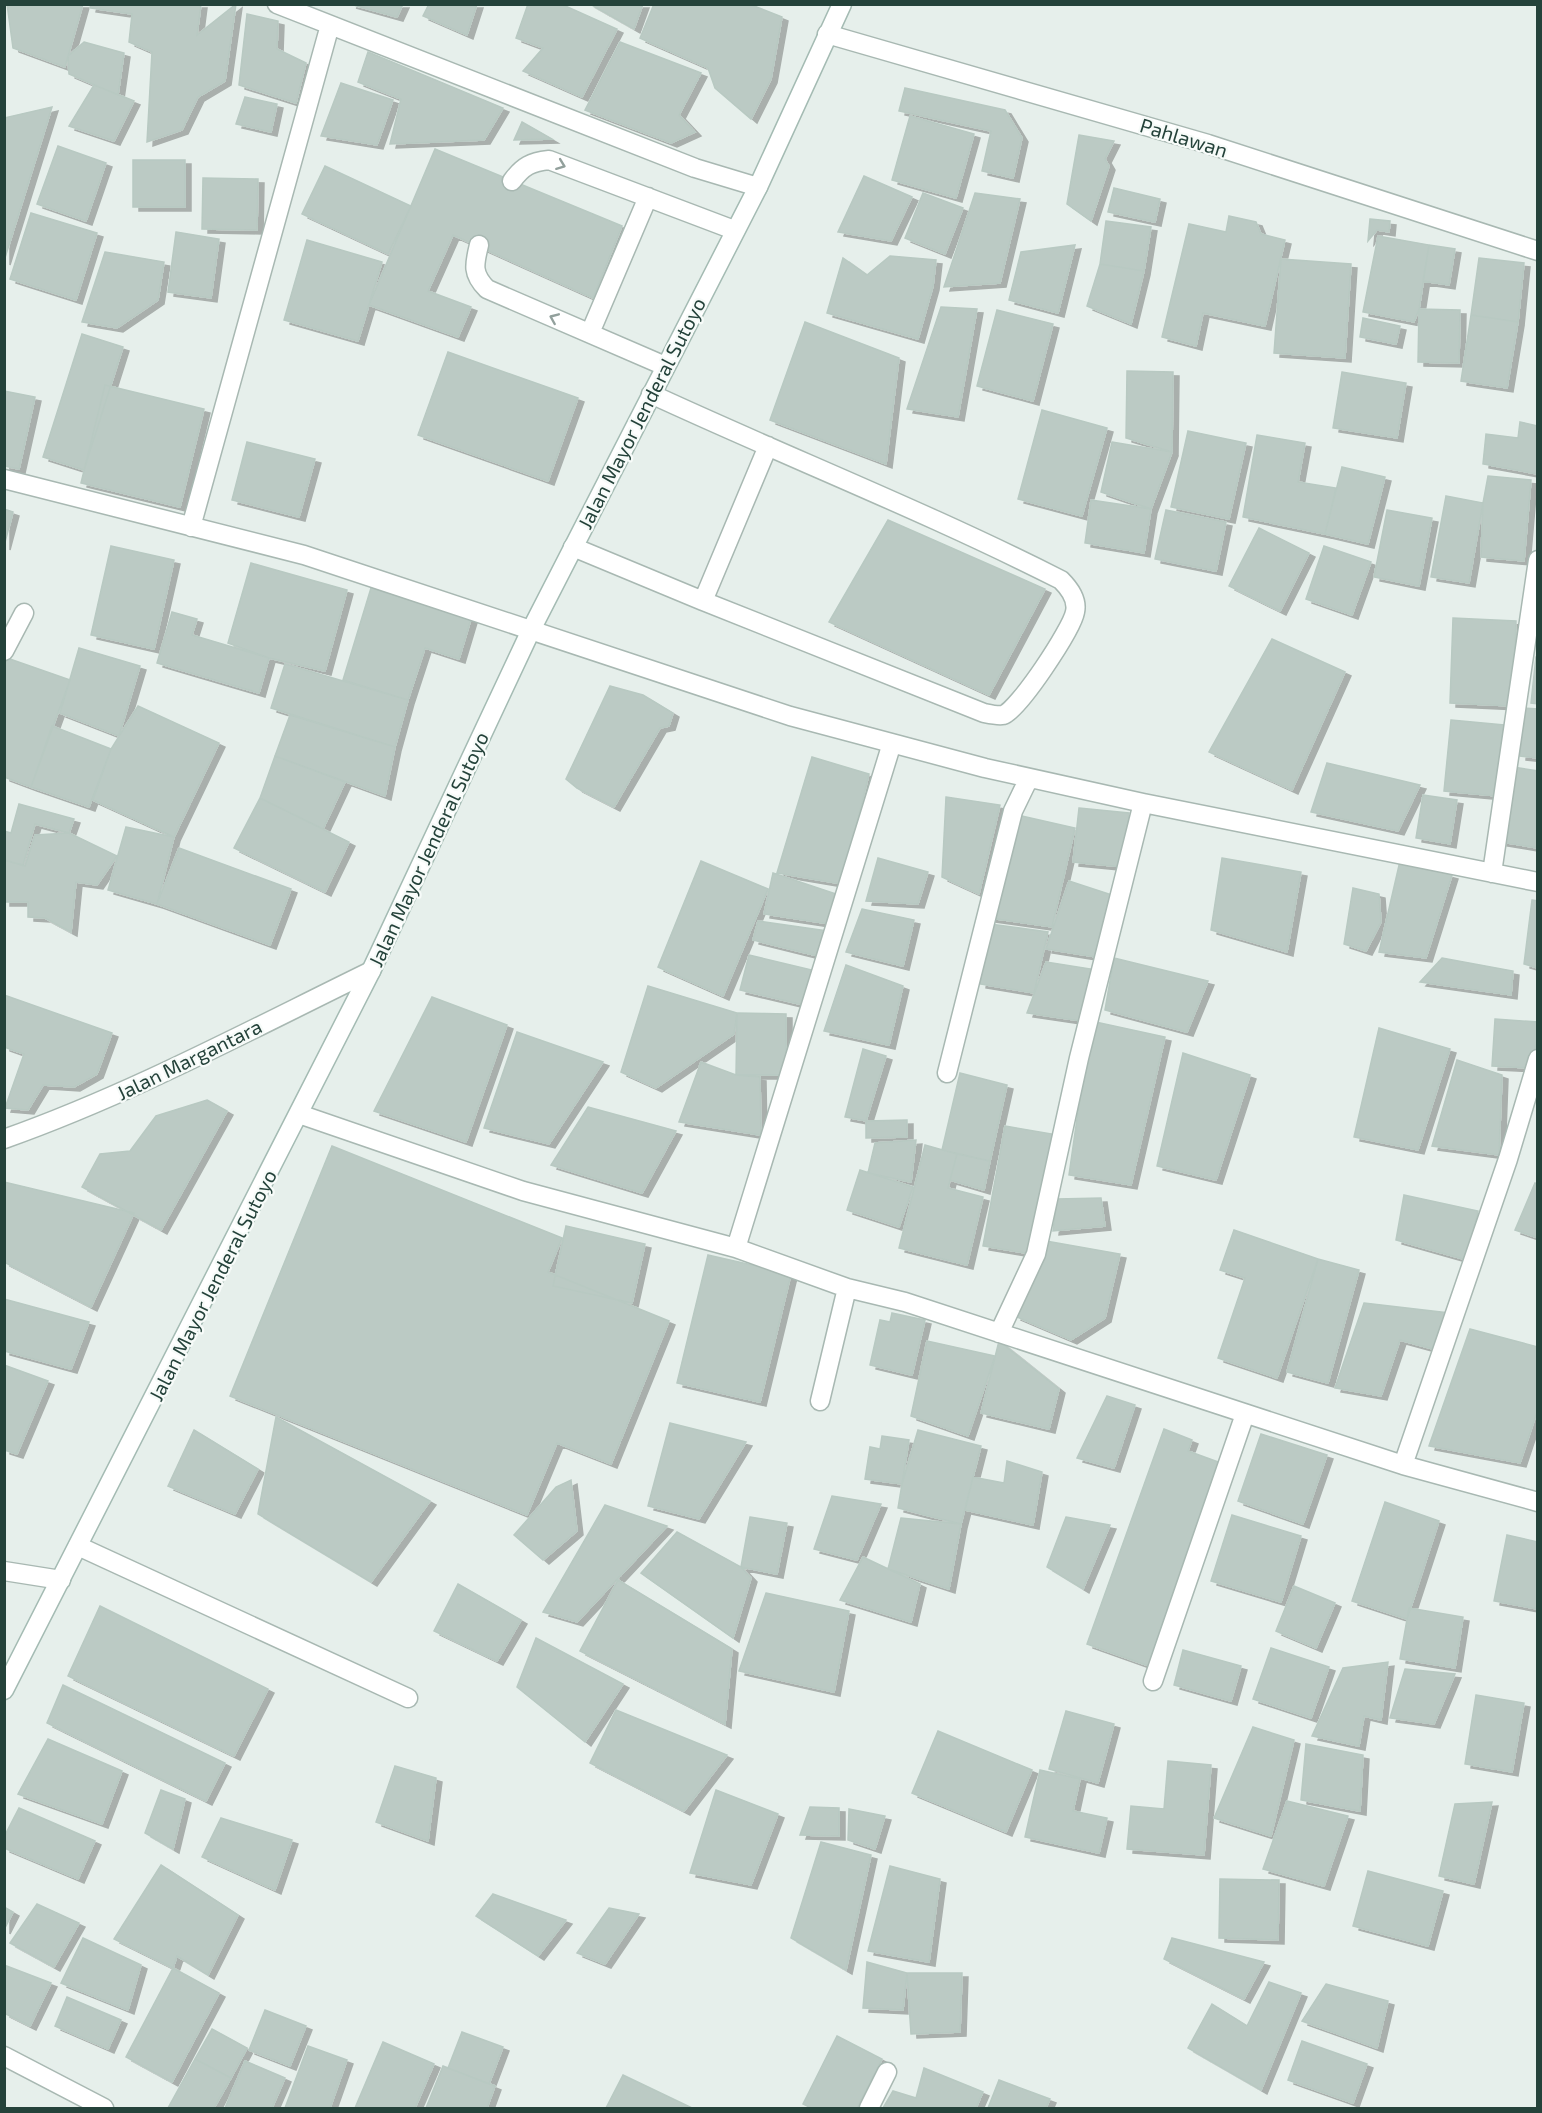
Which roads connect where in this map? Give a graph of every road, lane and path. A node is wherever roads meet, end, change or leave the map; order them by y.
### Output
1 (277, 4) edge
2 (842, 4) edge
3 (330, 25) junction
4 (827, 34) junction
5 (512, 181) dead end
6 (758, 187) junction
7 (648, 197) junction
8 (734, 230) junction
9 (479, 245) dead end
10 (1538, 250) edge
11 (590, 333) junction
12 (665, 366) junction
13 (651, 394) junction
14 (768, 446) junction
15 (4, 479) edge
16 (191, 527) junction
17 (573, 547) junction
18 (1538, 560) edge
19 (704, 601) junction
20 (24, 613) dead end
21 (532, 628) junction
22 (4, 651) edge
23 (892, 743) junction
24 (1029, 778) junction
25 (1143, 803) junction
26 (1492, 873) junction
27 (1538, 882) edge
28 (371, 971) junction
29 (1538, 1059) edge
30 (947, 1073) dead end
31 (300, 1114) junction
32 (4, 1139) edge
33 (736, 1248) junction
34 (847, 1288) junction
35 (999, 1333) junction
36 (820, 1401) dead end
37 (1245, 1414) junction
38 (1402, 1465) junction
39 (1538, 1502) edge
40 (78, 1546) junction
41 (4, 1570) edge
42 (60, 1580) junction
43 (1153, 1681) dead end
44 (4, 1690) edge
45 (408, 1698) dead end
46 (4, 2056) edge
47 (887, 2072) dead end
48 (104, 2109) edge
49 (869, 2109) edge

1 - 3 street
2 - 4 street, Jalan Mayor Jenderal Sutoyo
3 - 6 street
3 - 16 street
4 - 6 street, Jalan Mayor Jenderal Sutoyo
4 - 10 street, Pahlawan
5 -> 7 street
6 - 8 street, Jalan Mayor Jenderal Sutoyo
7 - 8 street
7 - 11 street
8 - 12 street, Jalan Mayor Jenderal Sutoyo
11 -> 9 street
11 - 12 street
12 - 13 street, Jalan Mayor Jenderal Sutoyo
13 - 14 street
13 - 17 street, Jalan Mayor Jenderal Sutoyo
14 - 19 street
14 - 19 street
15 - 16 street
16 - 21 street
17 - 19 street
17 - 21 street, Jalan Mayor Jenderal Sutoyo
18 - 26 street
20 - 22 street
21 - 23 street
21 - 28 street, Jalan Mayor Jenderal Sutoyo
23 - 24 street
23 - 33 street
24 - 25 street
24 - 30 street
25 - 26 street
25 - 35 street
26 - 27 street
28 - 31 street, Jalan Mayor Jenderal Sutoyo
28 - 32 street, Jalan Margantara
29 - 38 street
31 - 33 street
31 - 40 street, Jalan Mayor Jenderal Sutoyo
33 - 34 street
34 - 35 street
34 - 36 street
35 - 37 street
37 - 38 street
37 - 43 street
38 - 39 street
40 - 42 street, Jalan Mayor Jenderal Sutoyo
40 - 45 street
41 - 42 street
42 - 44 street, Jalan Mayor Jenderal Sutoyo
46 - 48 street
47 - 49 street

